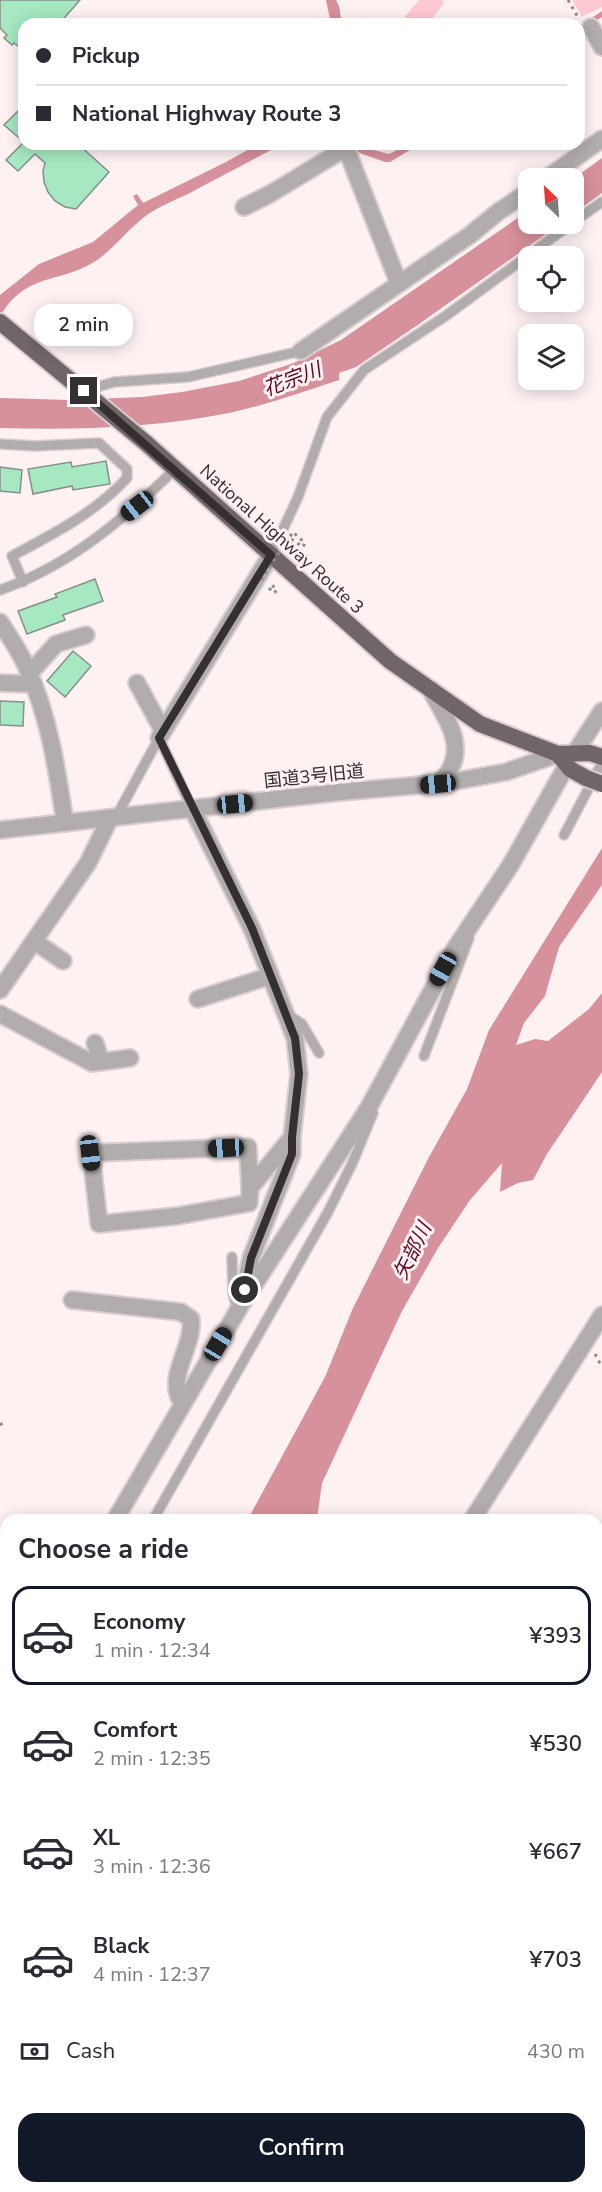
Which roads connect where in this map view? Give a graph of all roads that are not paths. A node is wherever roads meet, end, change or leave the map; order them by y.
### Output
1 (591, 27) road end
2 (602, 47) edge
3 (602, 138) edge
4 (342, 150) edge
5 (347, 150) edge
6 (561, 168) edge
7 (251, 198) dead end
8 (518, 199) edge
9 (602, 202) edge
10 (584, 215) edge
11 (557, 234) edge
12 (399, 284) junction
13 (0, 322) edge
14 (301, 351) joint
15 (87, 392) junction
16 (0, 444) edge
17 (175, 469) junction
18 (271, 555) junction
19 (23, 582) junction
20 (0, 590) edge
21 (0, 622) edge
22 (86, 635) dead end
23 (32, 679) junction
24 (0, 683) edge
25 (137, 683) dead end
26 (430, 689) junction
27 (602, 711) edge
28 (161, 735) junction
29 (582, 758) edge
30 (594, 781) edge
31 (438, 784) junction
32 (192, 808) junction
33 (113, 818) junction
34 (65, 823) junction
35 (0, 830) edge
36 (564, 835) dead end
37 (478, 915) junction
38 (34, 941) junction
39 (63, 961) dead end
40 (270, 976) junction
41 (0, 990) edge
42 (198, 999) dead end
43 (284, 1011) junction
44 (0, 1014) edge
45 (95, 1043) dead end
46 (319, 1053) dead end
47 (424, 1056) dead end
48 (130, 1058) dead end
49 (101, 1062) junction
50 (369, 1107) junction
51 (292, 1137) junction
52 (250, 1188) junction
53 (232, 1257) dead end
54 (72, 1300) dead end
55 (240, 1308) junction
56 (602, 1315) edge
57 (182, 1403) junction
58 (118, 1514) edge
59 (156, 1514) edge
60 (476, 1514) edge

1 - 2 street
3 - 6 street
4 - 7 street
5 - 12 street
8 - 12 street
9 - 10 lane
11 - 18 lane
12 - 14 street
13 - 15 highway, National Highway Route 3
14 - 15 lane
15 - 17 highway, National Highway Route 3
16 - 19 lane
17 - 18 highway, National Highway Route 3
17 - 19 lane
18 - 26 highway, National Highway Route 3
18 - 28 street
19 - 20 lane
21 - 23 street
22 - 23 street
23 - 24 street
23 - 34 street
25 - 28 street
26 - 29 highway, National Highway Route 3
26 - 31 street
27 - 29 street
28 - 32 lane
28 - 33 lane
29 - 30 highway, National Highway Route 3
29 - 31 street, 国道3号旧道
29 - 36 lane
29 - 37 street
31 - 32 street, 国道3号旧道
32 - 33 street, 国道3号旧道
32 - 40 street
33 - 34 street, 国道3号旧道
33 - 38 street
34 - 35 street, 国道3号旧道
37 - 47 lane
37 - 50 street
38 - 39 street
38 - 41 street
40 - 42 street
40 - 43 street
43 - 46 lane
43 - 51 street
44 - 49 street
45 - 49 street
48 - 49 street
50 - 55 street
50 - 59 lane
51 - 52 street
51 - 55 street
52 - 52 street
53 - 55 lane
54 - 57 street
55 - 57 street
56 - 60 street
57 - 58 street

